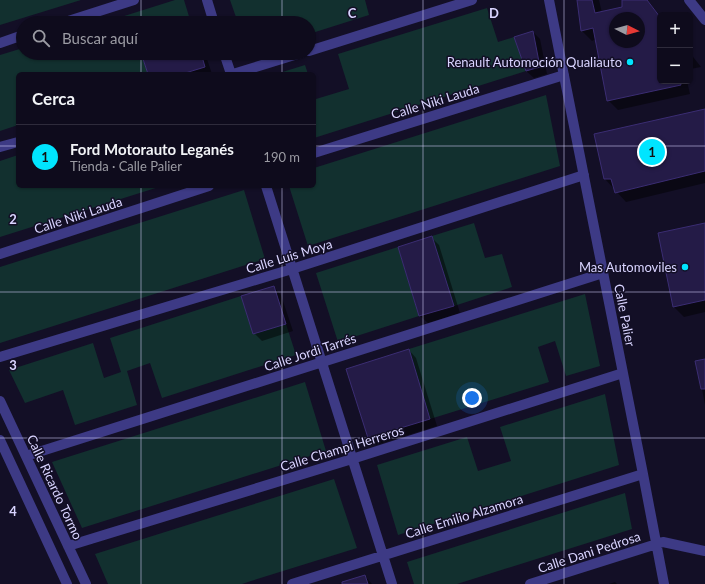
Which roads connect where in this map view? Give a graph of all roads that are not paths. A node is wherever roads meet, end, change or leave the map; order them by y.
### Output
1 (134, 0) edge
2 (207, 0) edge
3 (472, 0) edge
4 (549, 0) edge
5 (556, 0) edge
6 (689, 0) edge
7 (84, 16) edge
8 (212, 16) edge
9 (705, 20) edge
10 (554, 29) junction
11 (16, 37) edge
12 (0, 43) edge
13 (316, 48) edge
14 (227, 60) edge
15 (278, 60) edge
16 (231, 72) edge
17 (239, 72) edge
18 (564, 75) junction
19 (16, 143) edge
20 (0, 147) edge
21 (316, 152) edge
22 (584, 175) junction
23 (203, 188) edge
24 (267, 188) edge
25 (0, 254) edge
26 (292, 268) junction
27 (603, 273) junction
28 (0, 357) edge
29 (322, 362) junction
30 (623, 373) junction
31 (0, 401) edge
32 (0, 440) edge
33 (26, 456) junction
34 (352, 459) junction
35 (643, 474) junction
36 (656, 544) junction
37 (68, 546) junction
38 (705, 551) edge
39 (383, 555) junction
40 (66, 584) edge
41 (86, 584) edge
42 (292, 584) edge
43 (392, 584) edge
44 (530, 584) edge
45 (664, 584) edge

1 - 7 street
2 - 8 street
3 - 13 street
4 - 10 street, Calle Palier
5 - 10 street, Calle Palier
6 - 9 street
10 - 18 street, Calle Palier
11 - 12 street
14 - 16 street
15 - 17 street
18 - 21 street, Calle Niki Lauda
18 - 22 street, Calle Palier
19 - 20 street
22 - 26 street, Calle Luis Moya
22 - 27 street, Calle Palier
23 - 25 street, Calle Niki Lauda
24 - 26 street
26 - 28 street, Calle Luis Moya
26 - 29 street
27 - 29 street, Calle Jordi Tarrés
27 - 30 street, Calle Palier
29 - 33 street, Calle Jordi Tarrés
29 - 34 street
30 - 34 street, Calle Champi Herreros
30 - 35 street, Calle Palier
31 - 33 street, Calle Ricardo Tormo
32 - 40 street
33 - 37 street, Calle Ricardo Tormo
34 - 37 street, Calle Champi Herreros
34 - 39 street
35 - 36 street, Calle Palier
35 - 39 street, Calle Emilio Alzamora
36 - 38 street, Calle Dani Pedrosa
36 - 44 street, Calle Dani Pedrosa
36 - 45 street, Calle Palier
37 - 41 street, Calle Ricardo Tormo
39 - 42 street, Calle Emilio Alzamora
39 - 43 street

